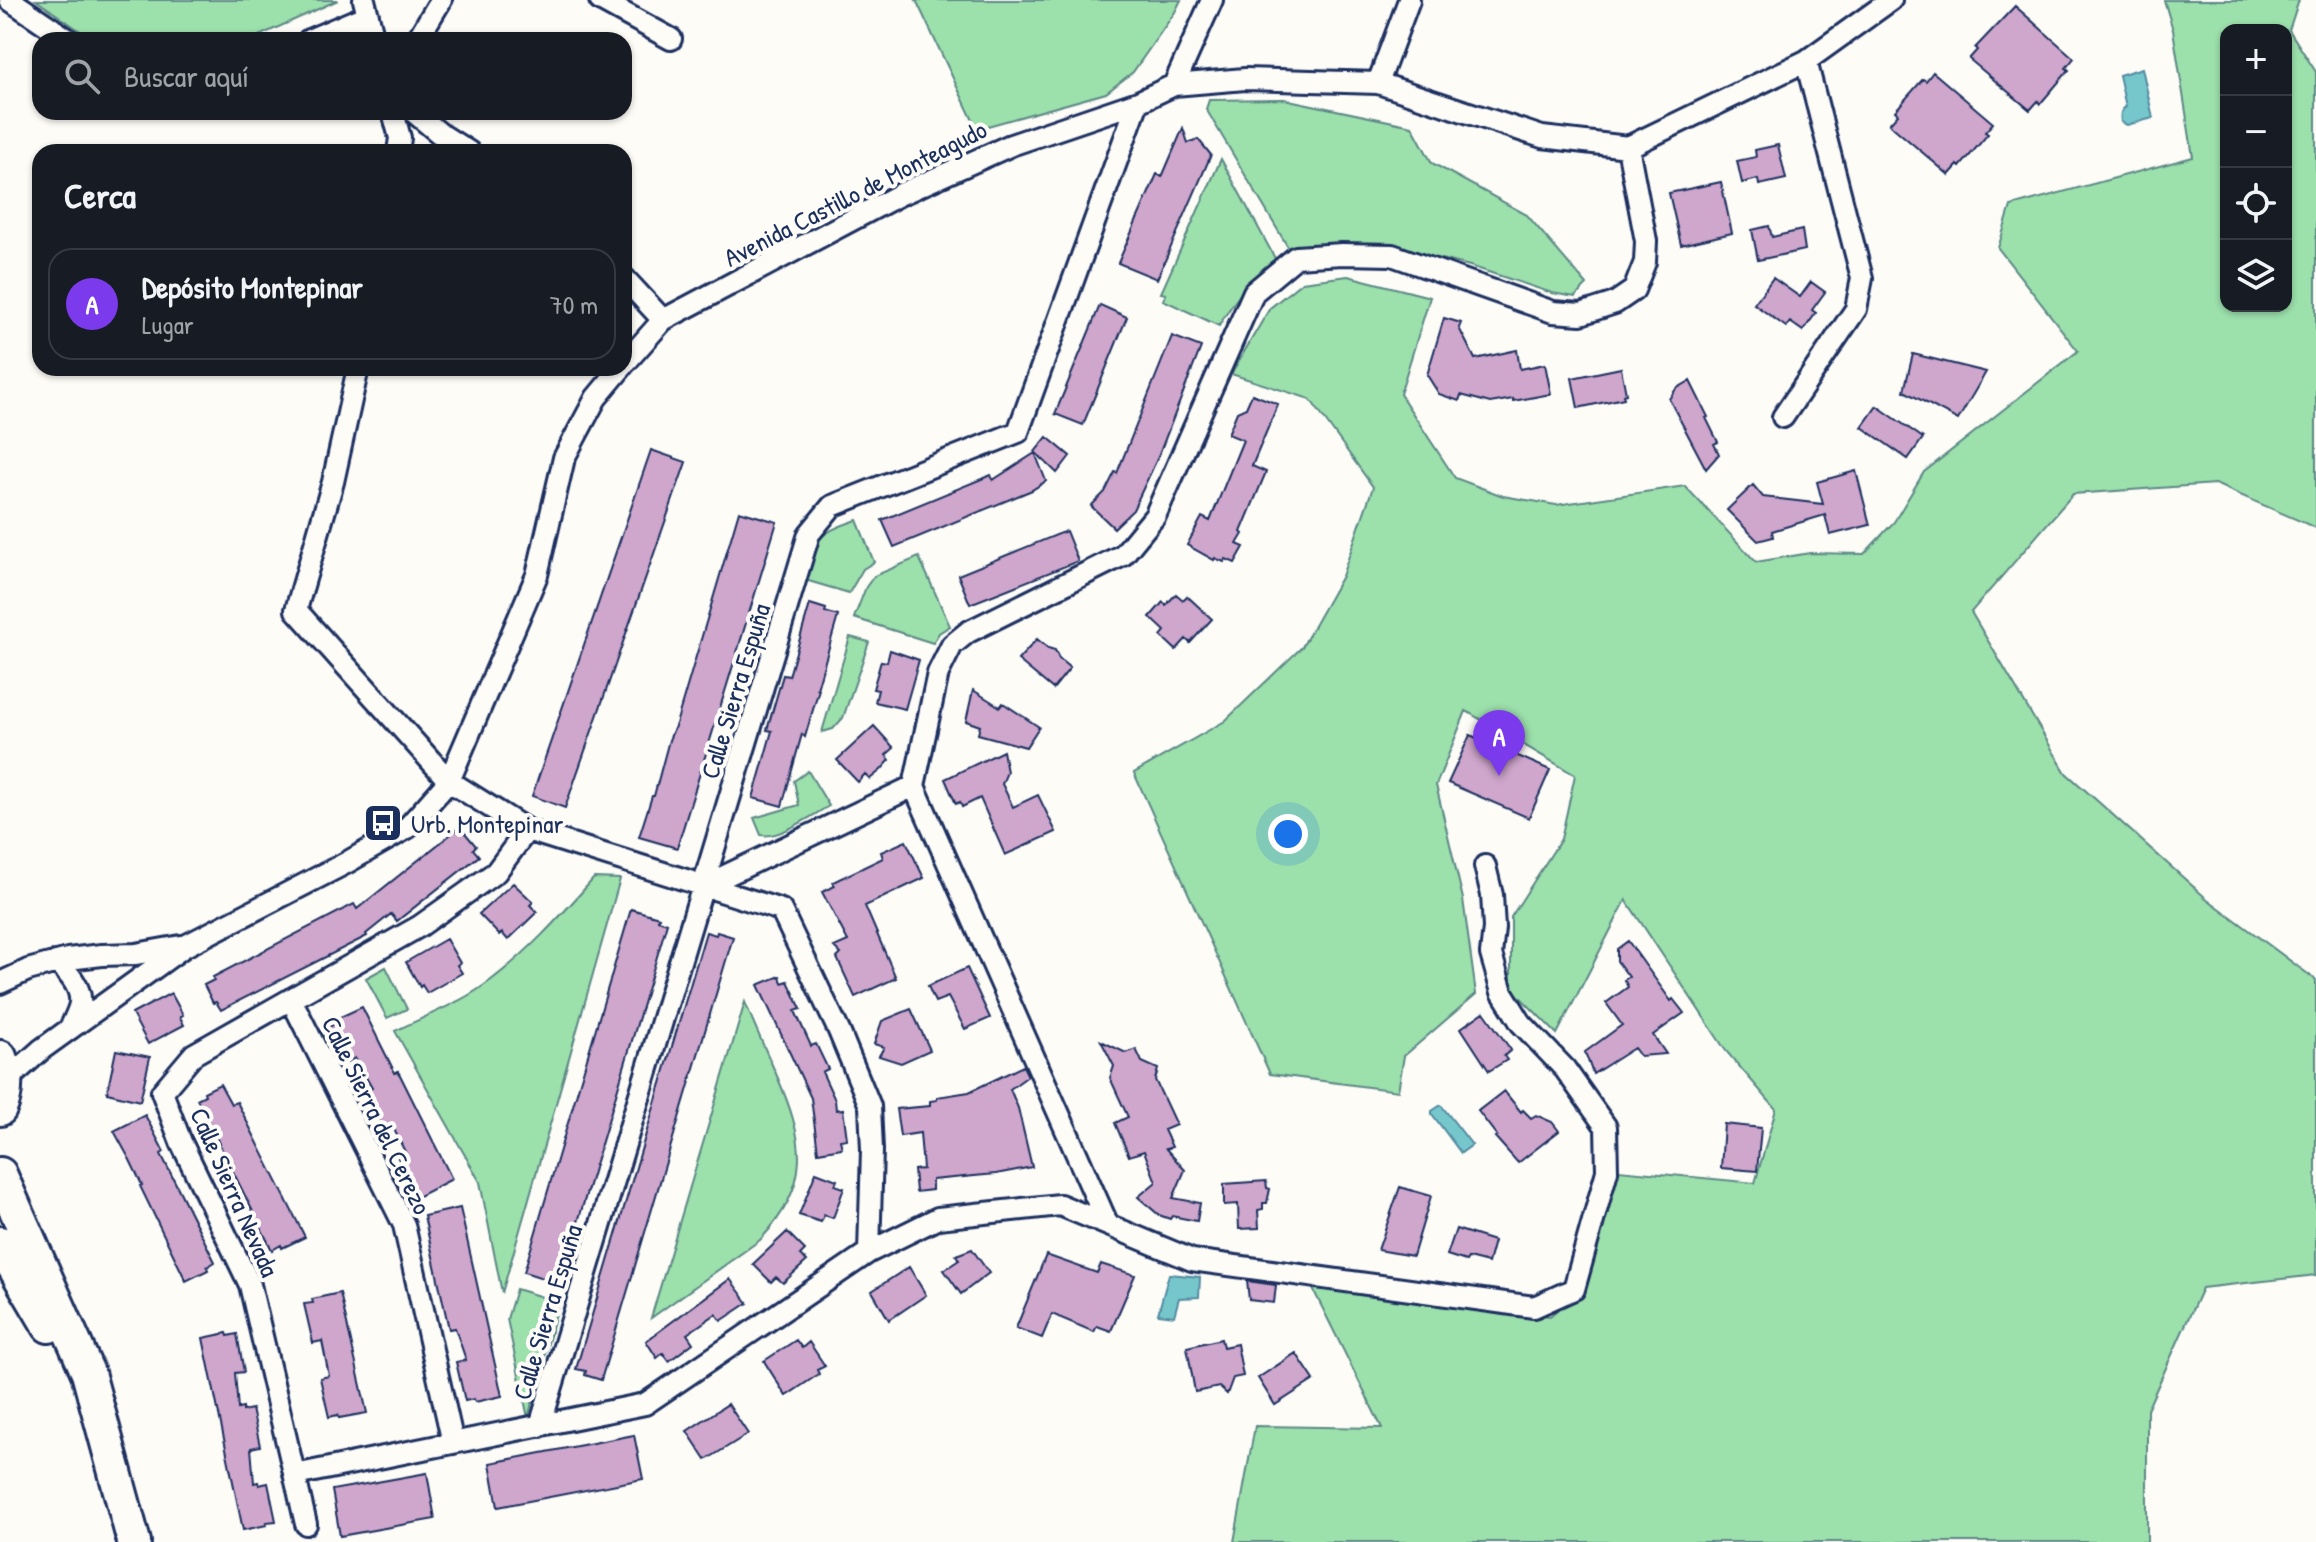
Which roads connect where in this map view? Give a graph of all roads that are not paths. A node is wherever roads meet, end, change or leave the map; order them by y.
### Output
1 (10, 0) edge
2 (441, 0) edge
3 (600, 0) edge
4 (1212, 0) edge
5 (1409, 0) edge
6 (1891, 0) edge
7 (366, 8) edge
8 (57, 32) edge
9 (323, 32) edge
10 (372, 32) edge
11 (422, 32) edge
12 (671, 39) dead end
13 (1806, 61) junction
14 (1378, 83) junction
15 (1174, 85) junction
16 (1138, 102) junction
17 (395, 120) edge
18 (424, 120) edge
19 (399, 144) edge
20 (456, 144) edge
21 (1628, 147) junction
22 (632, 287) edge
23 (663, 320) junction
24 (632, 355) edge
25 (356, 376) edge
26 (614, 376) edge
27 (1783, 417) dead end
28 (449, 781) junction
29 (914, 786) junction
30 (527, 830) junction
31 (1485, 866) dead end
32 (704, 886) junction
33 (185, 946) junction
34 (56, 962) junction
35 (4, 975) edge
36 (291, 999) junction
37 (70, 1029) junction
38 (2, 1083) edge
39 (0, 1174) edge
40 (1108, 1225) junction
41 (0, 1243) edge
42 (869, 1252) junction
43 (540, 1426) junction
44 (105, 1442) junction
45 (453, 1443) junction
46 (295, 1475) junction
47 (306, 1524) dead end
48 (134, 1542) edge

1 - 8 street
2 - 11 street
3 - 12 street
4 - 15 street
5 - 14 street
6 - 13 street
7 - 9 street
7 - 10 street
13 - 21 street
13 - 27 street
14 - 15 street
14 - 21 street
15 - 16 street, Avenida Castillo de Monteagudo
16 - 23 street, Avenida Castillo de Monteagudo
16 - 32 street, Calle Sierra Espuña
17 - 19 street
18 - 20 street
21 - 29 street
22 - 23 street
23 - 24 street, Avenida Castillo de Monteagudo
25 - 28 street
26 - 28 street, Avenida Castillo de Monteagudo
28 - 30 street
28 - 33 street, Avenida Castillo de Monteagudo
29 - 32 street
29 - 40 street
30 - 32 street
30 - 36 street, Calle Sierra Nevada
31 - 40 street
32 - 42 street
32 - 43 street, Calle Sierra Espuña
33 - 34 street, Avenida Castillo de Monteagudo
33 - 37 street, Avenida Castillo de Monteagudo
34 - 35 street, Avenida Castillo de Monteagudo
34 - 37 street
36 - 45 street, Calle Sierra del Cerezo
36 - 46 street, Calle Sierra Nevada
37 - 38 street, Avenida Castillo de Monteagudo
39 - 44 main road
40 - 42 street
41 - 44 main road
42 - 43 street
43 - 45 street
44 - 48 main road
45 - 46 street
46 - 47 street, Calle Sierra Nevada

